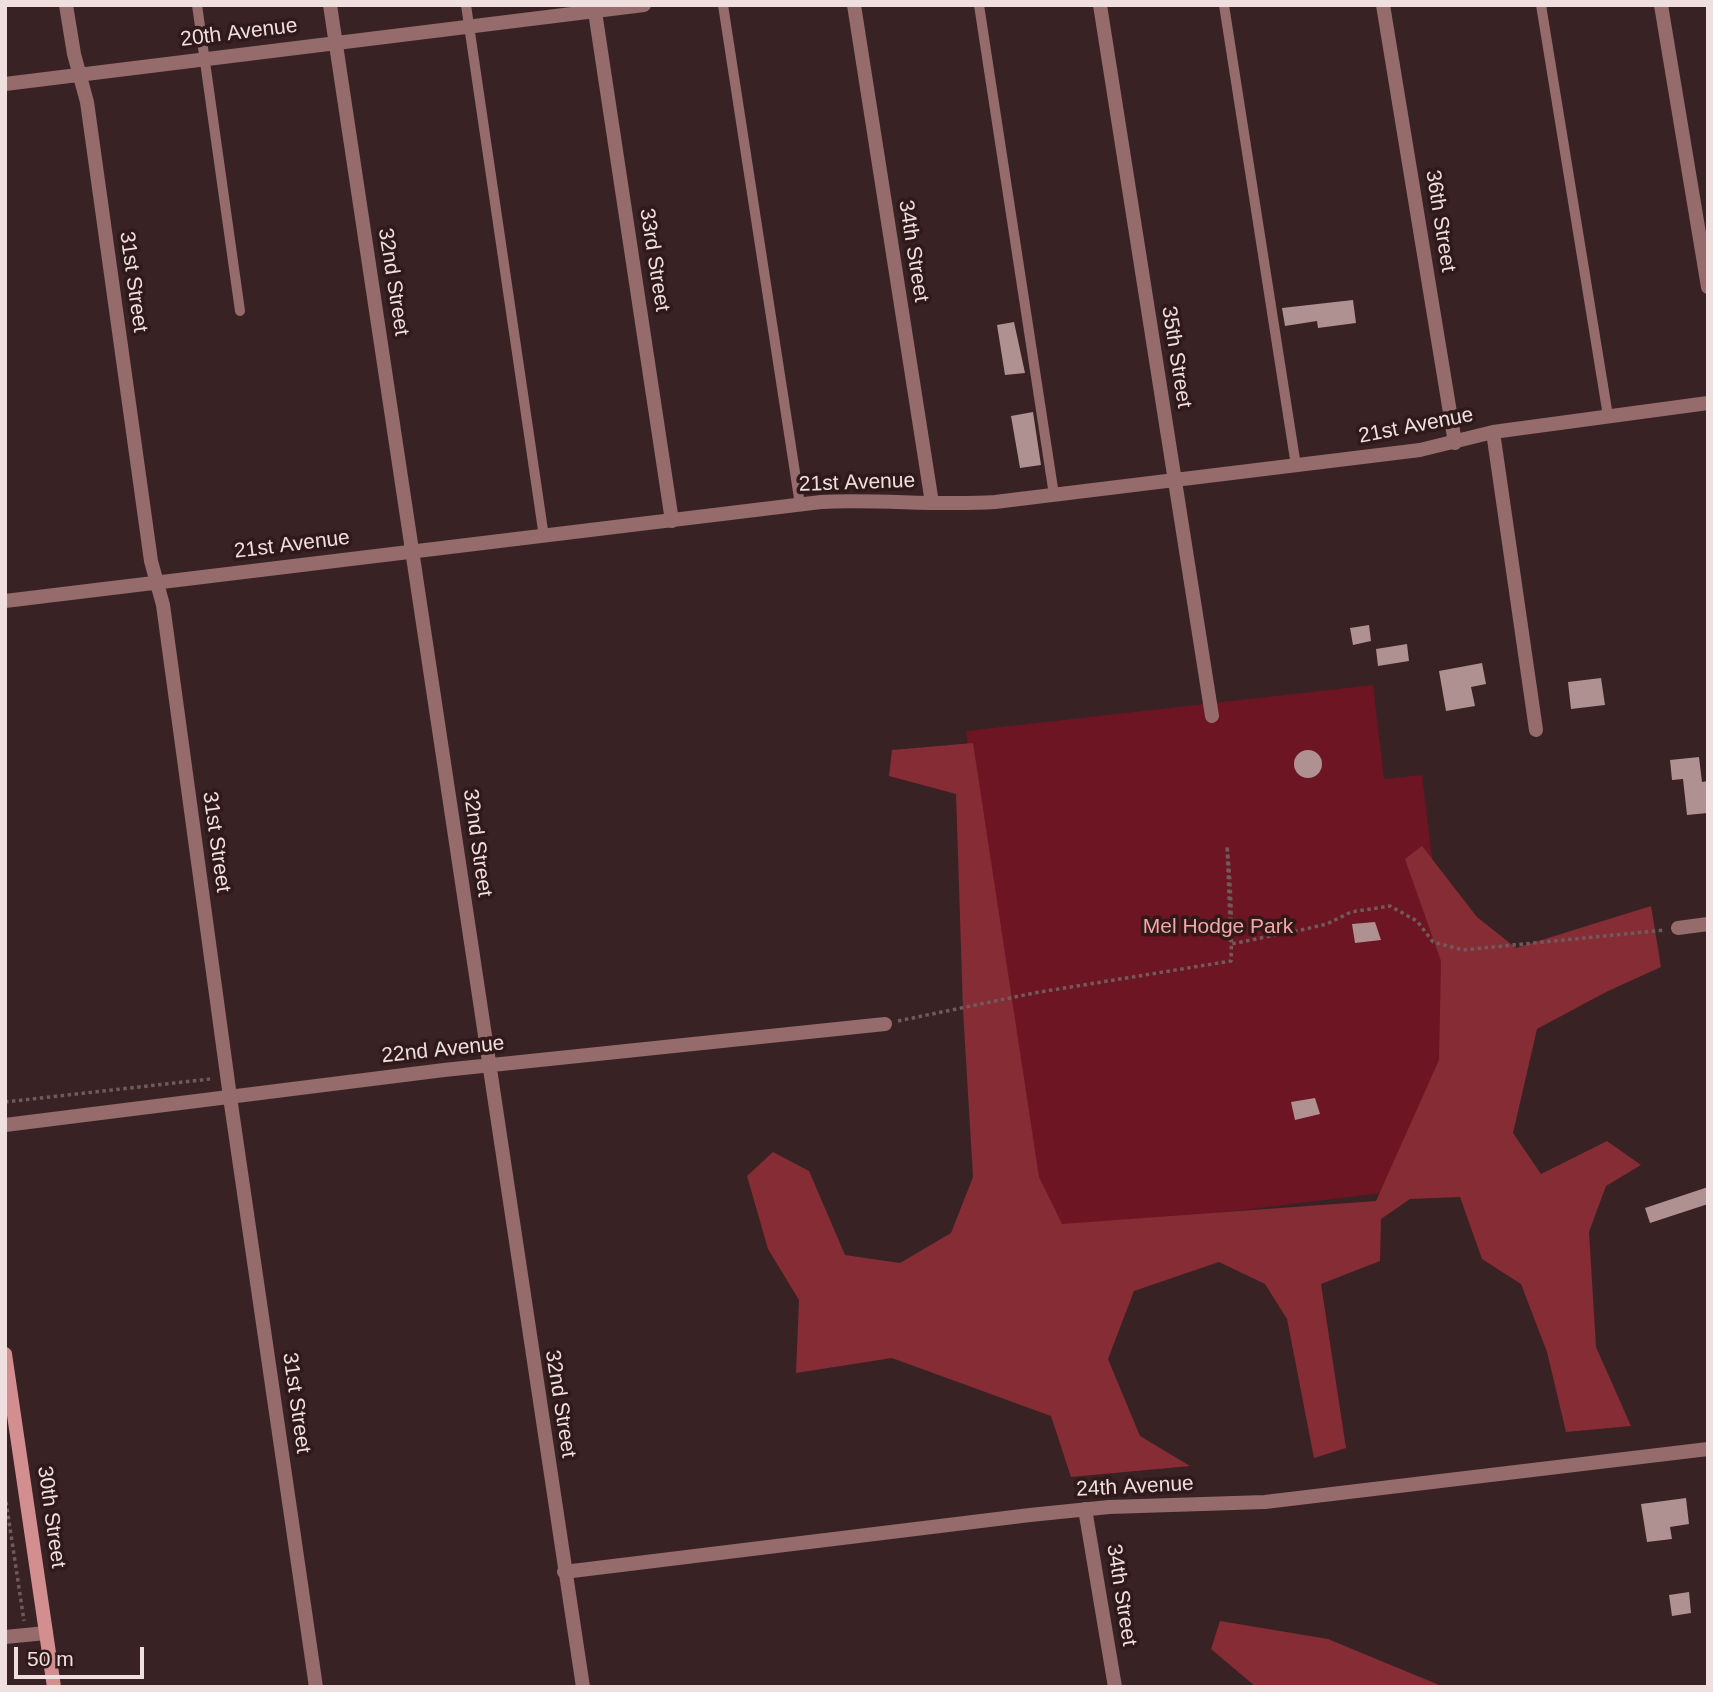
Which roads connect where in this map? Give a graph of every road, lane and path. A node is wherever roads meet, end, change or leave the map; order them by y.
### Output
1 (66, 5) edge
2 (197, 5) edge
3 (330, 5) edge
4 (466, 5) edge
5 (644, 5) edge
6 (723, 5) edge
7 (854, 5) edge
8 (979, 5) edge
9 (1100, 5) edge
10 (1224, 5) edge
11 (1383, 5) edge
12 (1541, 5) edge
13 (1661, 5) edge
14 (594, 8) edge
15 (469, 26) junction
16 (335, 43) junction
17 (204, 58) junction
18 (80, 75) junction
19 (5, 84) edge
20 (1708, 287) edge
21 (240, 312) dead end
22 (1708, 403) edge
23 (1608, 416) junction
24 (1493, 432) junction
25 (1455, 443) junction
26 (1296, 466) junction
27 (1174, 480) junction
28 (1054, 495) junction
29 (932, 503) junction
30 (800, 505) junction
31 (672, 521) junction
32 (544, 537) junction
33 (413, 552) junction
34 (157, 582) junction
35 (5, 601) edge
36 (1212, 716) dead end
37 (1536, 730) dead end
38 (1708, 924) edge
39 (1678, 928) joint
40 (1231, 944) junction
41 (886, 1024) joint
42 (488, 1065) junction
43 (210, 1079) dead end
44 (230, 1097) junction
45 (5, 1102) edge
46 (5, 1125) edge
47 (5, 1354) edge
48 (1708, 1448) edge
49 (5, 1495) edge
50 (1085, 1509) junction
51 (564, 1572) junction
52 (24, 1622) dead end
53 (46, 1633) junction
54 (5, 1637) edge
55 (54, 1687) edge
56 (316, 1687) edge
57 (583, 1687) edge
58 (1115, 1687) edge

1 - 18 street, 31st Street
2 - 17 lane
3 - 16 street, 32nd Street
4 - 15 lane
5 - 14 street, 20th Avenue
6 - 30 lane
7 - 29 street, 34th Street
8 - 28 lane
9 - 27 street, 35th Street
10 - 26 lane
11 - 25 street, 36th Street
12 - 23 lane
13 - 20 street
14 - 15 street, 20th Avenue
14 - 31 street, 33rd Street
15 - 16 street, 20th Avenue
15 - 32 lane
16 - 17 street, 20th Avenue
16 - 33 street, 32nd Street
17 - 18 street, 20th Avenue
17 - 21 lane
18 - 19 street, 20th Avenue
18 - 34 street, 31st Street
22 - 23 street, 21st Avenue
23 - 24 street, 21st Avenue
24 - 25 street, 21st Avenue
24 - 37 street
25 - 26 street, 21st Avenue
26 - 27 street, 21st Avenue
27 - 28 street, 21st Avenue
27 - 36 street, 35th Street
28 - 29 street, 21st Avenue
29 - 30 street, 21st Avenue
30 - 31 street, 21st Avenue
31 - 32 street, 21st Avenue
32 - 33 street, 21st Avenue
33 - 34 street, 21st Avenue
33 - 42 street, 32nd Street
34 - 35 street, 21st Avenue
34 - 44 street, 31st Street
38 - 39 street
39 - 40 path
40 - 40 path
40 - 41 path
41 - 42 street, 22nd Avenue
42 - 44 street, 22nd Avenue
42 - 51 street, 32nd Street
43 - 45 path
44 - 46 street, 22nd Avenue
44 - 56 street, 31st Street
47 - 53 street, 30th Street
48 - 50 street, 24th Avenue
49 - 52 path
50 - 51 street, 24th Avenue
50 - 58 street, 34th Street
51 - 57 street, 32nd Street
53 - 54 street
53 - 55 street, 30th Street

